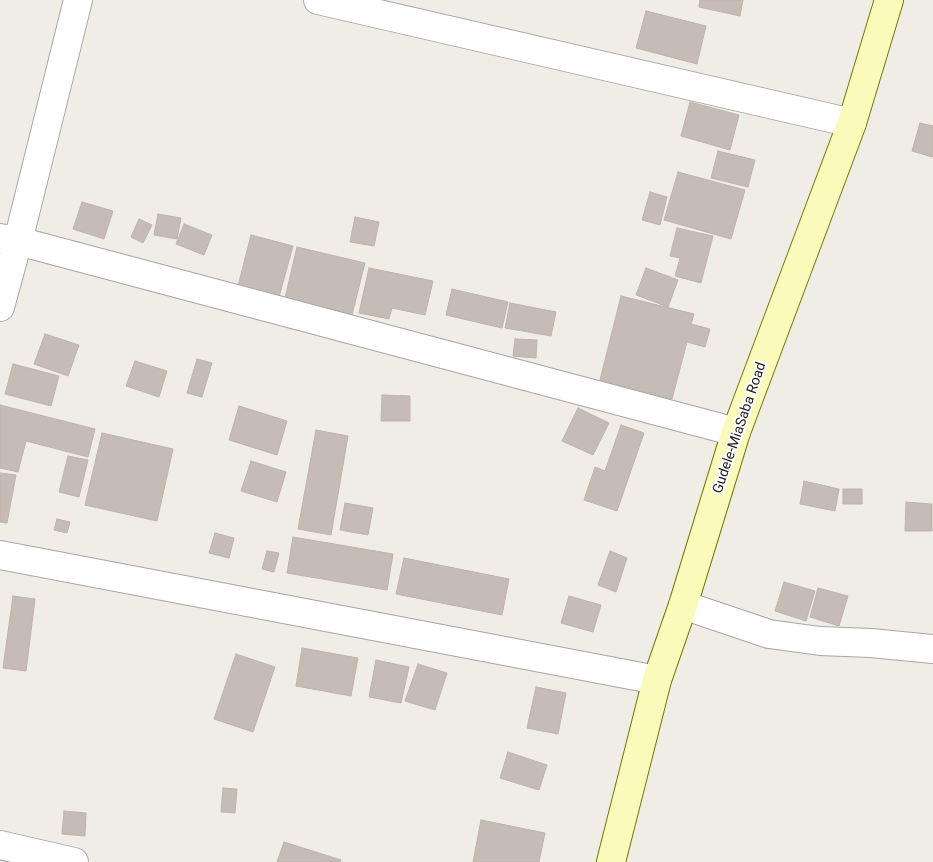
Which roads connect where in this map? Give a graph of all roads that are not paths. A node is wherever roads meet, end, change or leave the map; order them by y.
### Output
1 (78, 0) edge
2 (318, 0) edge
3 (890, 0) edge
4 (852, 122) junction
5 (9, 240) edge
6 (0, 307) edge
7 (736, 432) junction
8 (0, 554) edge
9 (683, 605) junction
10 (933, 649) edge
11 (657, 680) junction
12 (0, 845) edge
13 (74, 862) edge
14 (611, 862) edge

1 - 5 street
2 - 4 street
3 - 4 street, Gudele-MiaSaba Road
4 - 7 street, Gudele-MiaSaba Road
5 - 6 street
5 - 7 street
7 - 9 street, Gudele-MiaSaba Road
8 - 11 street
9 - 10 street
9 - 11 street, Gudele-MiaSaba Road
11 - 14 street, Gudele-MiaSaba Road
12 - 13 street

